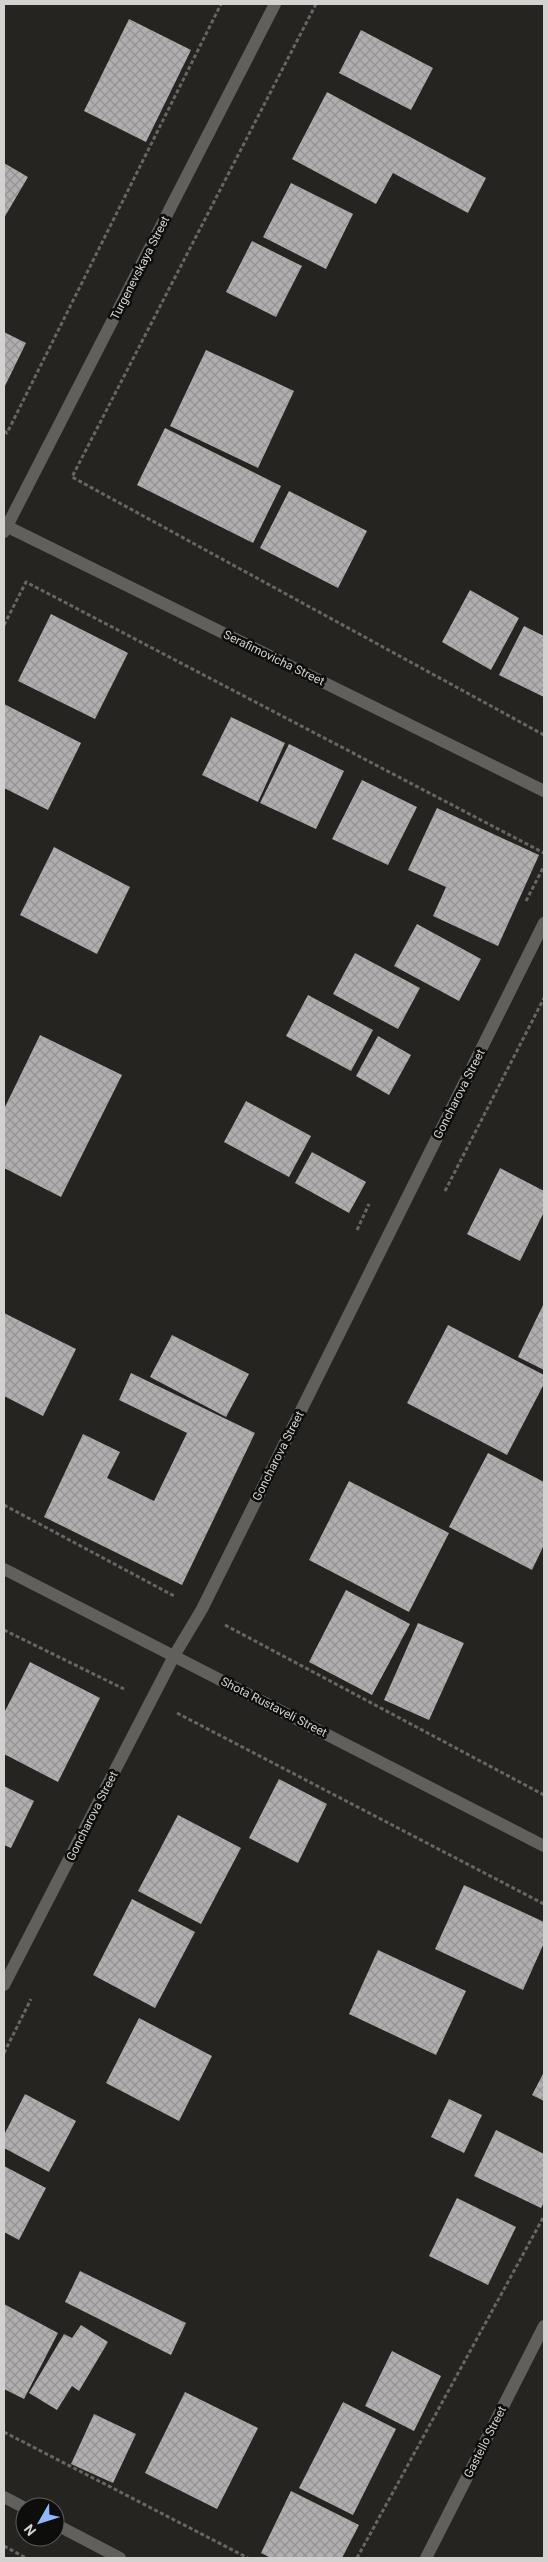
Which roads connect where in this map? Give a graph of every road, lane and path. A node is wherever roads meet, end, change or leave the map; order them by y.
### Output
1 (221, 4) edge
2 (275, 4) edge
3 (316, 4) edge
4 (4, 431) edge
5 (5, 528) edge
6 (4, 625) edge
7 (544, 735) edge
8 (544, 791) edge
9 (544, 853) edge
10 (544, 923) edge
11 (4, 1505) edge
12 (4, 1569) edge
13 (177, 1598) dead end
14 (229, 1617) dead end
15 (4, 1630) edge
16 (174, 1656) junction
17 (128, 1691) dead end
18 (173, 1721) dead end
19 (544, 1795) edge
20 (544, 1846) edge
21 (544, 1904) edge
22 (4, 1985) edge
23 (35, 1992) dead end
24 (4, 2053) edge
25 (544, 2216) edge
26 (544, 2326) edge
27 (4, 2432) edge
28 (65, 2529) edge
29 (4, 2546) edge
30 (26, 2558) edge
31 (120, 2558) edge
32 (248, 2558) edge
33 (357, 2558) edge
34 (426, 2558) edge

1 - 4 path
2 - 5 street, Turgenevskaya Street
3 - 7 path
5 - 8 street, Serafimovicha Street
6 - 9 path
10 - 16 street, Goncharova Street
11 - 13 path
12 - 16 street, Shota Rustaveli Street
14 - 19 path
15 - 17 path
16 - 20 street, Shota Rustaveli Street
16 - 22 street, Goncharova Street
18 - 21 path
23 - 24 path
25 - 33 path
26 - 34 street, Gastello Street
27 - 32 path
28 - 31 street
29 - 30 path

